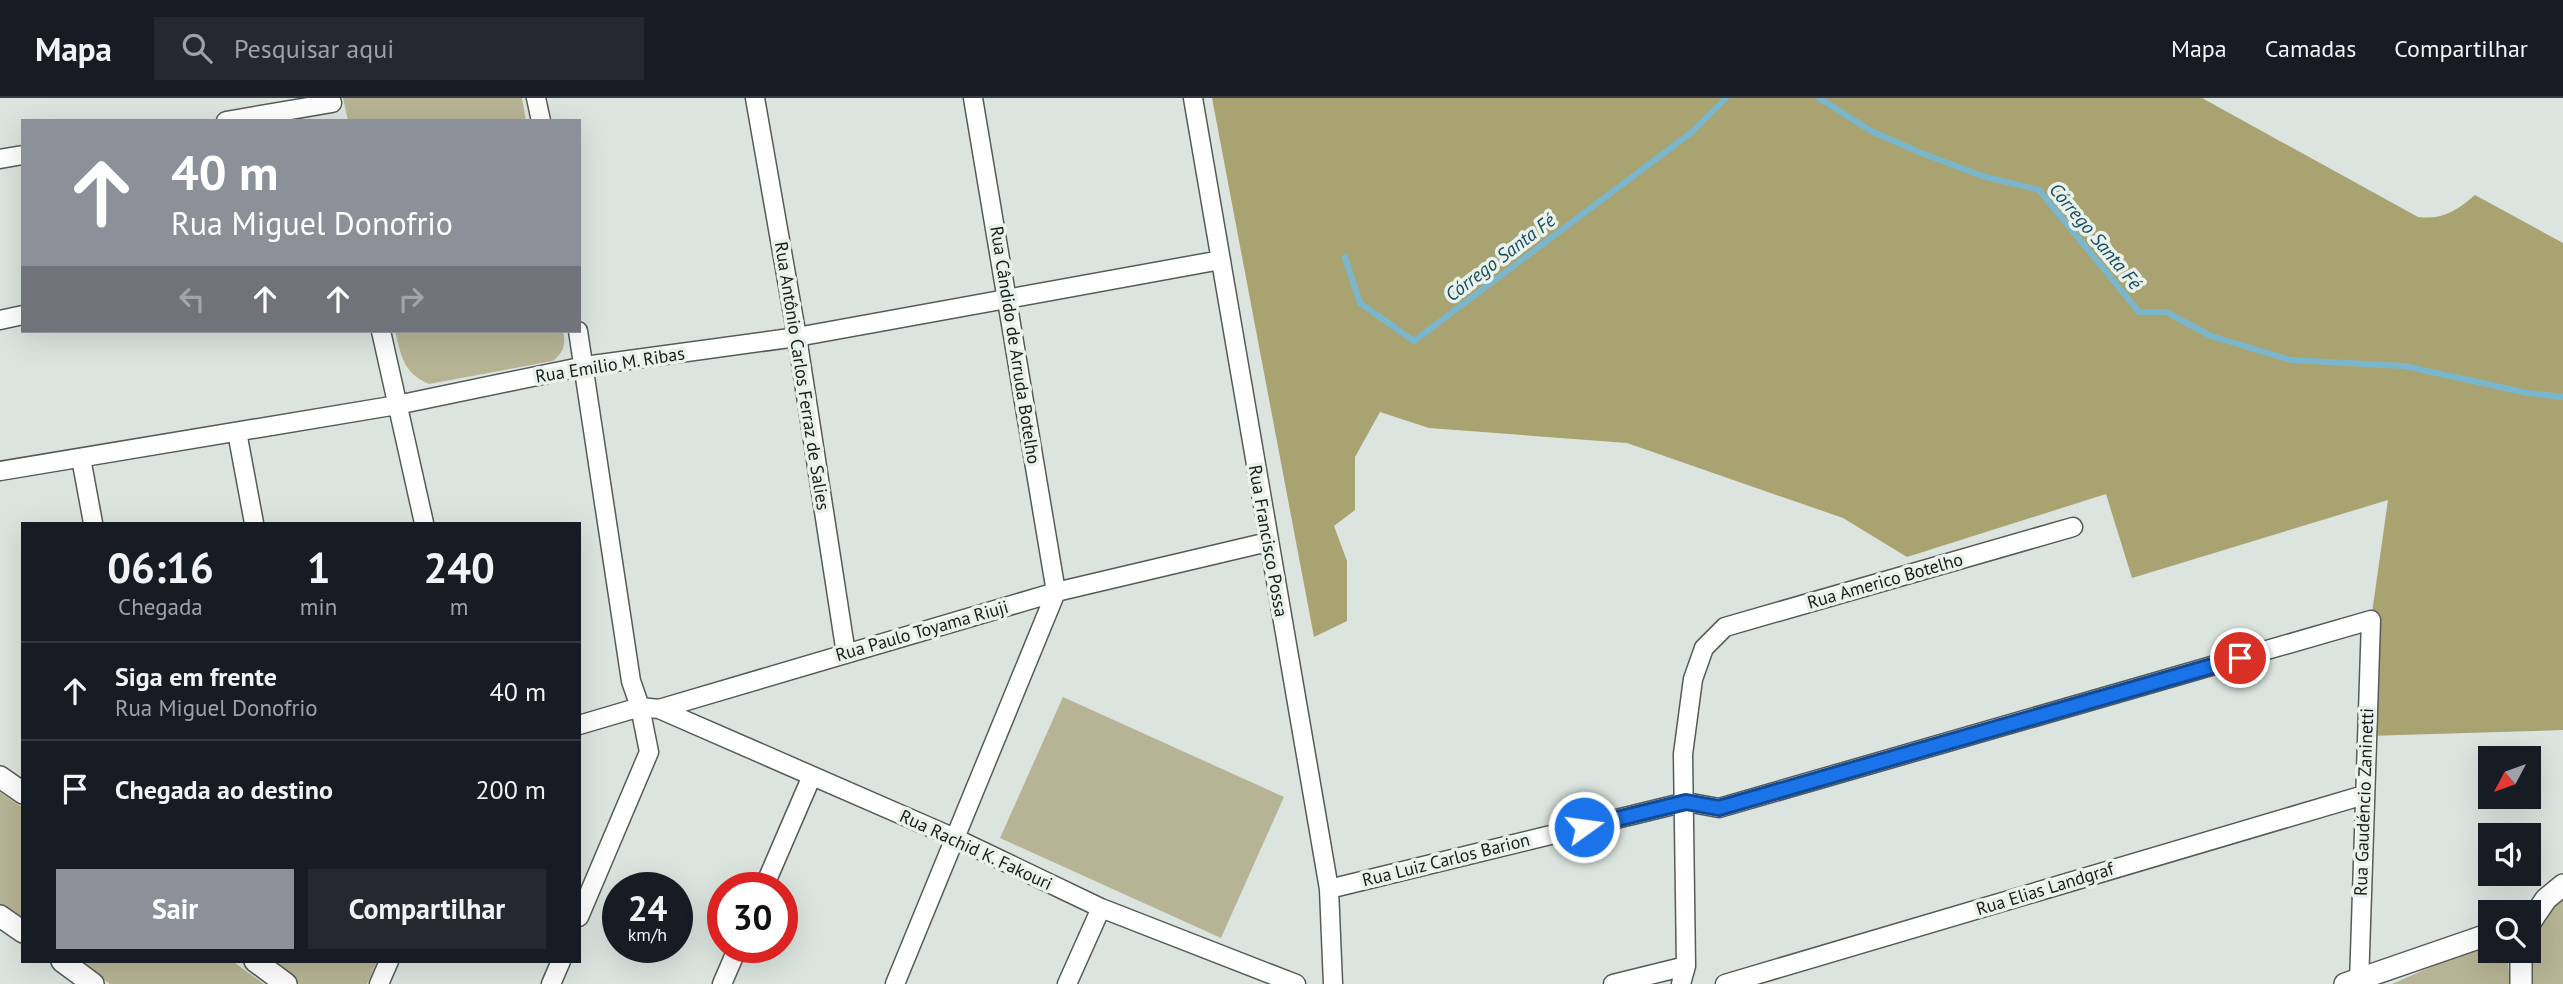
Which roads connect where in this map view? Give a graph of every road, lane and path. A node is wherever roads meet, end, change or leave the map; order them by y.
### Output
1 (537, 98) edge
2 (755, 98) edge
3 (973, 98) edge
4 (1193, 98) edge
5 (332, 100) edge
6 (236, 119) edge
7 (336, 119) edge
8 (541, 119) edge
9 (21, 155) edge
10 (0, 159) edge
11 (1221, 260) junction
12 (1007, 297) junction
13 (21, 315) edge
14 (0, 320) edge
15 (380, 333) edge
16 (578, 333) edge
17 (797, 337) junction
18 (585, 366) junction
19 (397, 405) junction
20 (237, 432) junction
21 (81, 458) junction
22 (0, 471) edge
23 (93, 522) edge
24 (254, 522) edge
25 (424, 522) edge
26 (2073, 527) dead end
27 (1268, 542) junction
28 (1056, 592) junction
29 (846, 653) junction
30 (640, 707) junction
31 (659, 709) junction
32 (581, 723) edge
33 (811, 778) junction
34 (2364, 795) junction
35 (1686, 802) junction
36 (957, 839) junction
37 (770, 872) edge
38 (2563, 885) edge
39 (1329, 889) junction
40 (1101, 908) junction
41 (2541, 908) edge
42 (581, 912) edge
43 (0, 916) edge
44 (21, 931) edge
45 (2478, 938) edge
46 (64, 963) edge
47 (258, 963) edge
48 (388, 963) edge
49 (560, 963) edge
50 (731, 963) edge
51 (2520, 963) edge
52 (1686, 966) junction
53 (1244, 976) edge
54 (2354, 983) edge
55 (93, 984) edge
56 (286, 984) edge
57 (379, 984) edge
58 (551, 984) edge
59 (722, 984) edge
60 (895, 984) edge
61 (1067, 984) edge
62 (1296, 984) edge
63 (1333, 984) edge
64 (1613, 984) edge
65 (1681, 984) edge
66 (1725, 984) edge
67 (2521, 984) edge

1 - 8 street
2 - 17 street, Rua Antônio Carlos Ferraz de Salies
3 - 12 street, Rua Cândido de Arruda Botelho
4 - 11 street, Rua Francisco Possa
5 - 6 street
5 - 7 street
9 - 10 street
11 - 12 street, Rua Emilio M. Ribas
11 - 27 street, Rua Francisco Possa
12 - 17 street, Rua Emilio M. Ribas
12 - 28 street, Rua Cândido de Arruda Botelho
13 - 14 street
15 - 19 street
16 - 18 street
17 - 18 street, Rua Emilio M. Ribas
17 - 29 street, Rua Antônio Carlos Ferraz de Salies
18 - 19 street, Rua Emilio M. Ribas
18 - 30 street
19 - 20 street, Rua Emilio M. Ribas
19 - 25 street
20 - 21 street, Rua Emilio M. Ribas
20 - 24 street
21 - 22 street, Rua Emilio M. Ribas
21 - 23 street
26 - 35 street, Rua Americo Botelho
27 - 28 street, Rua Paulo Toyama Riuji
27 - 39 street, Rua Francisco Possa
28 - 29 street, Rua Paulo Toyama Riuji
28 - 36 street
29 - 31 street, Rua Paulo Toyama Riuji
30 - 31 street, Rua Paulo Toyama Riuji
30 - 32 street, Rua Paulo Toyama Riuji
30 - 42 street
31 - 33 street, Rua Rachid K. Fakouri
33 - 36 street, Rua Rachid K. Fakouri
33 - 37 street
34 - 35 street, Rua Gaudéncio Zaninetti
34 - 54 street, Rua Gaudéncio Zaninetti
34 - 66 street, Rua Elias Landgraf
35 - 39 street, Rua Luiz Carlos Barion
35 - 52 street
36 - 40 street, Rua Rachid K. Fakouri
36 - 60 street
38 - 41 street
39 - 63 street, Rua Francisco Possa
40 - 53 street, Rua Rachid K. Fakouri
40 - 61 street
43 - 44 street
45 - 54 street
46 - 55 street
47 - 56 street
48 - 57 street
49 - 58 street
50 - 59 street
51 - 67 street
52 - 64 street
52 - 65 street
53 - 62 street, Rua Rachid K. Fakouri

